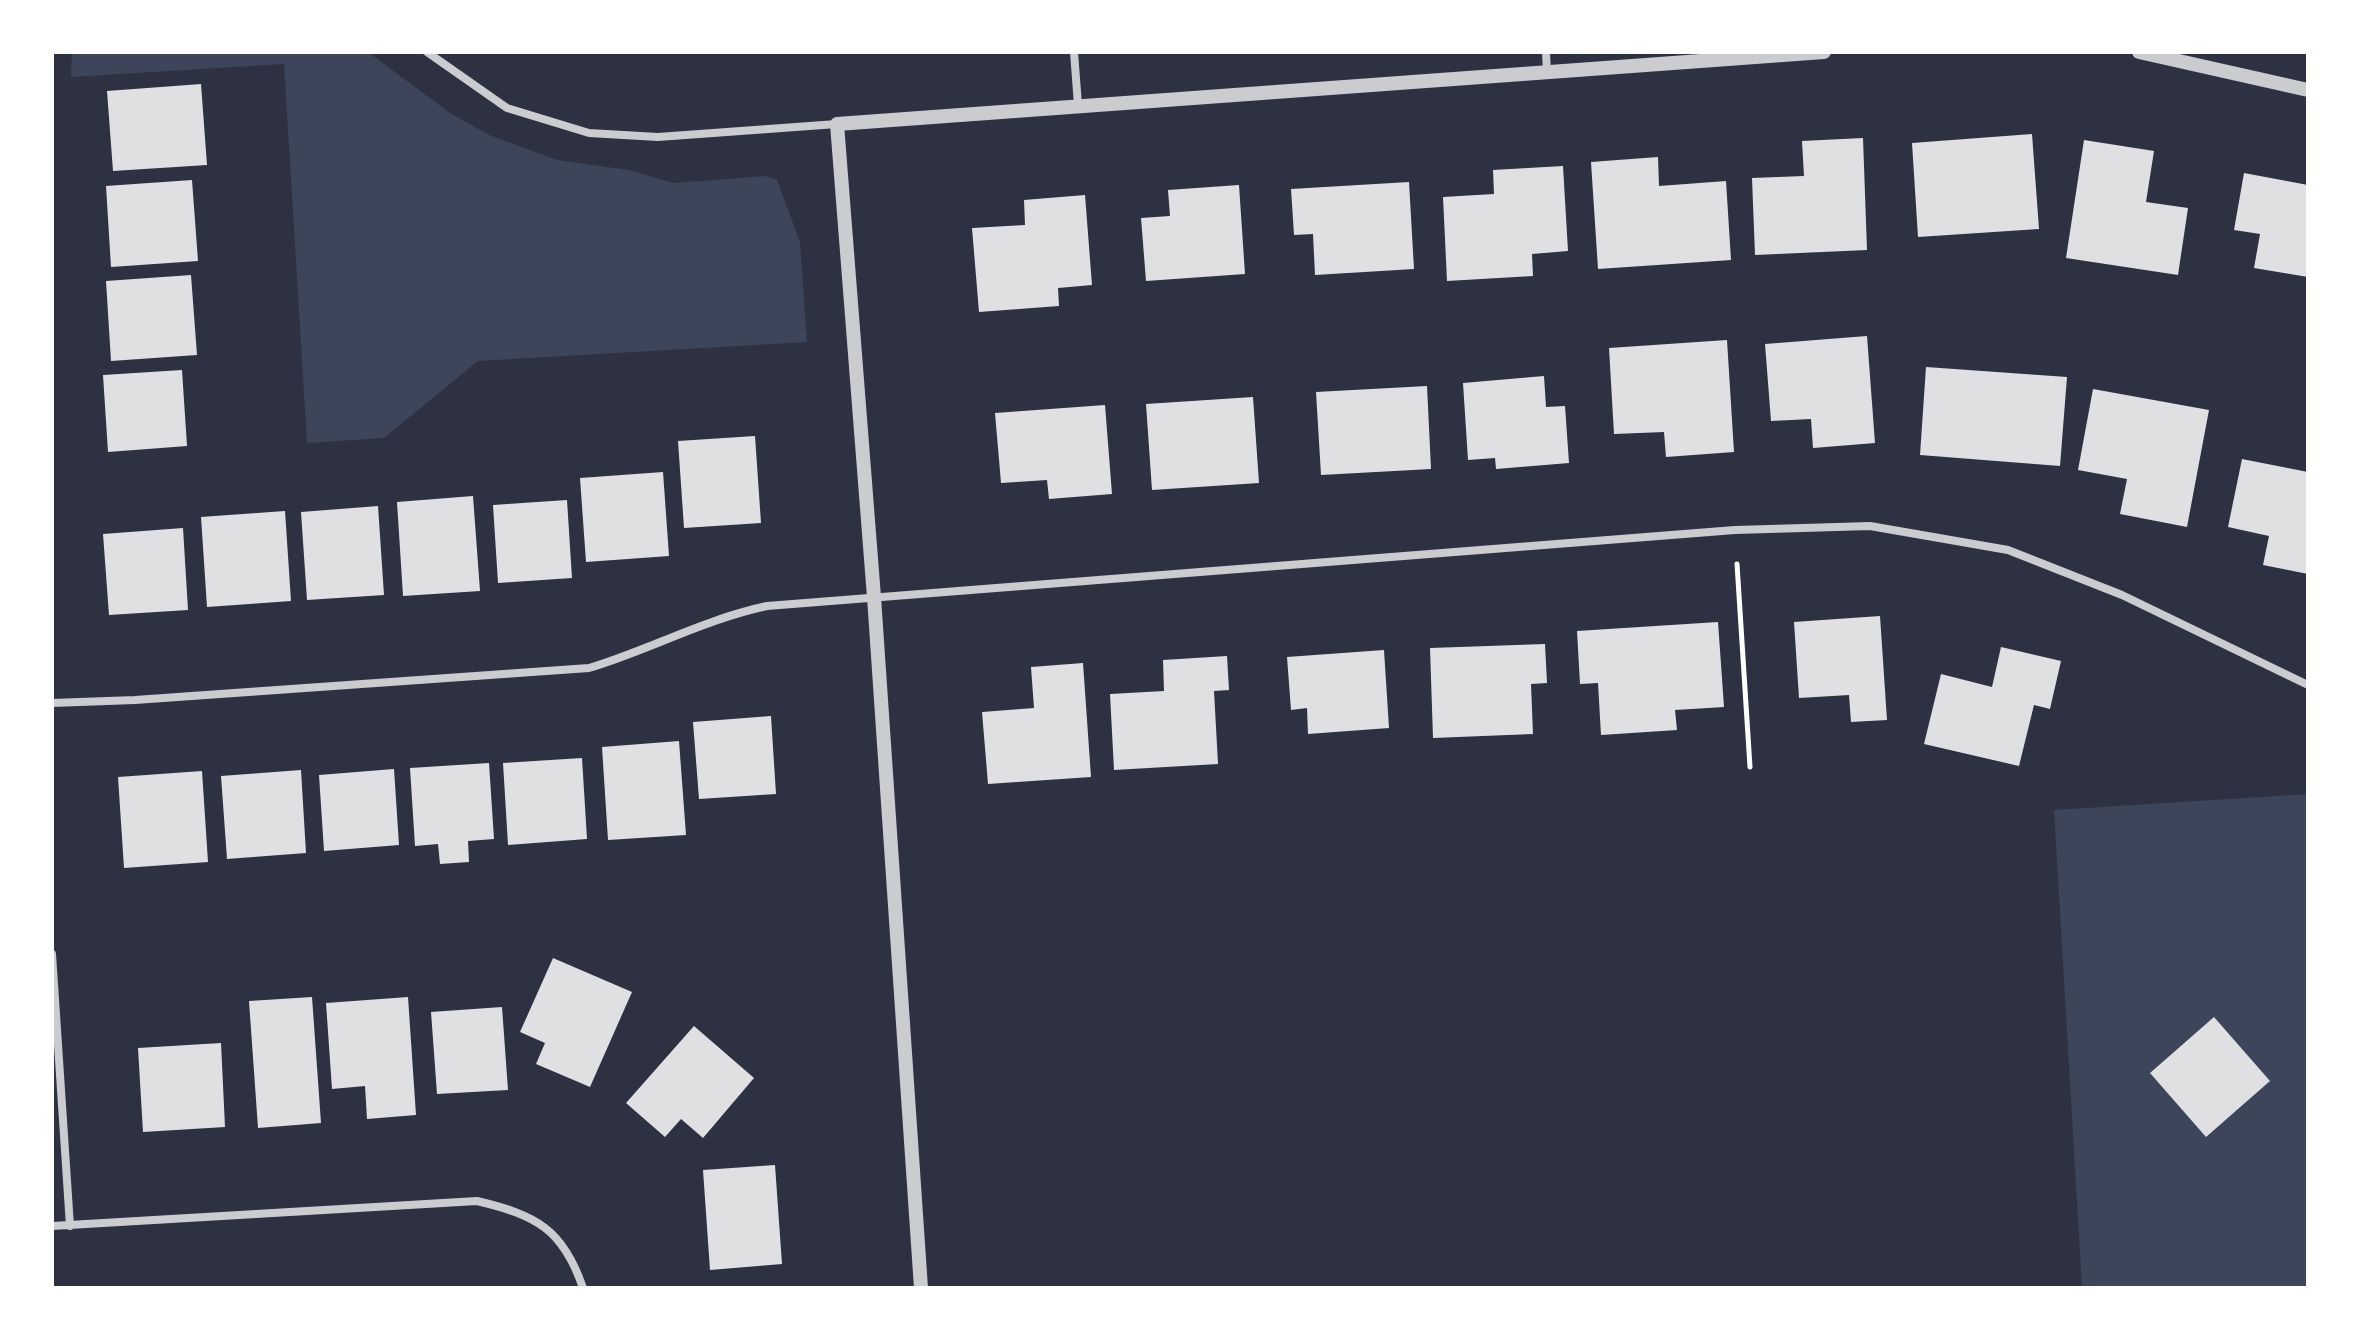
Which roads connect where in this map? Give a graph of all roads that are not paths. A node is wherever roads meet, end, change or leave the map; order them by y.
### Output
1 (427, 52) edge
2 (1074, 52) edge
3 (1546, 52) edge
4 (1824, 52) edge
5 (2139, 52) edge
6 (1547, 73) junction
7 (2308, 90) edge
8 (1078, 105) junction
9 (837, 124) junction
10 (874, 597) junction
11 (2308, 685) edge
12 (52, 703) edge
13 (52, 954) edge
14 (52, 1226) edge
15 (70, 1226) junction
16 (583, 1288) edge
17 (921, 1288) edge

1 - 9 street
2 - 8 street
3 - 6 street
4 - 6 street
5 - 7 street
6 - 8 street
8 - 9 street
9 - 10 street
10 - 11 street
10 - 12 street
10 - 17 street
13 - 15 street
14 - 15 street
15 - 16 street

